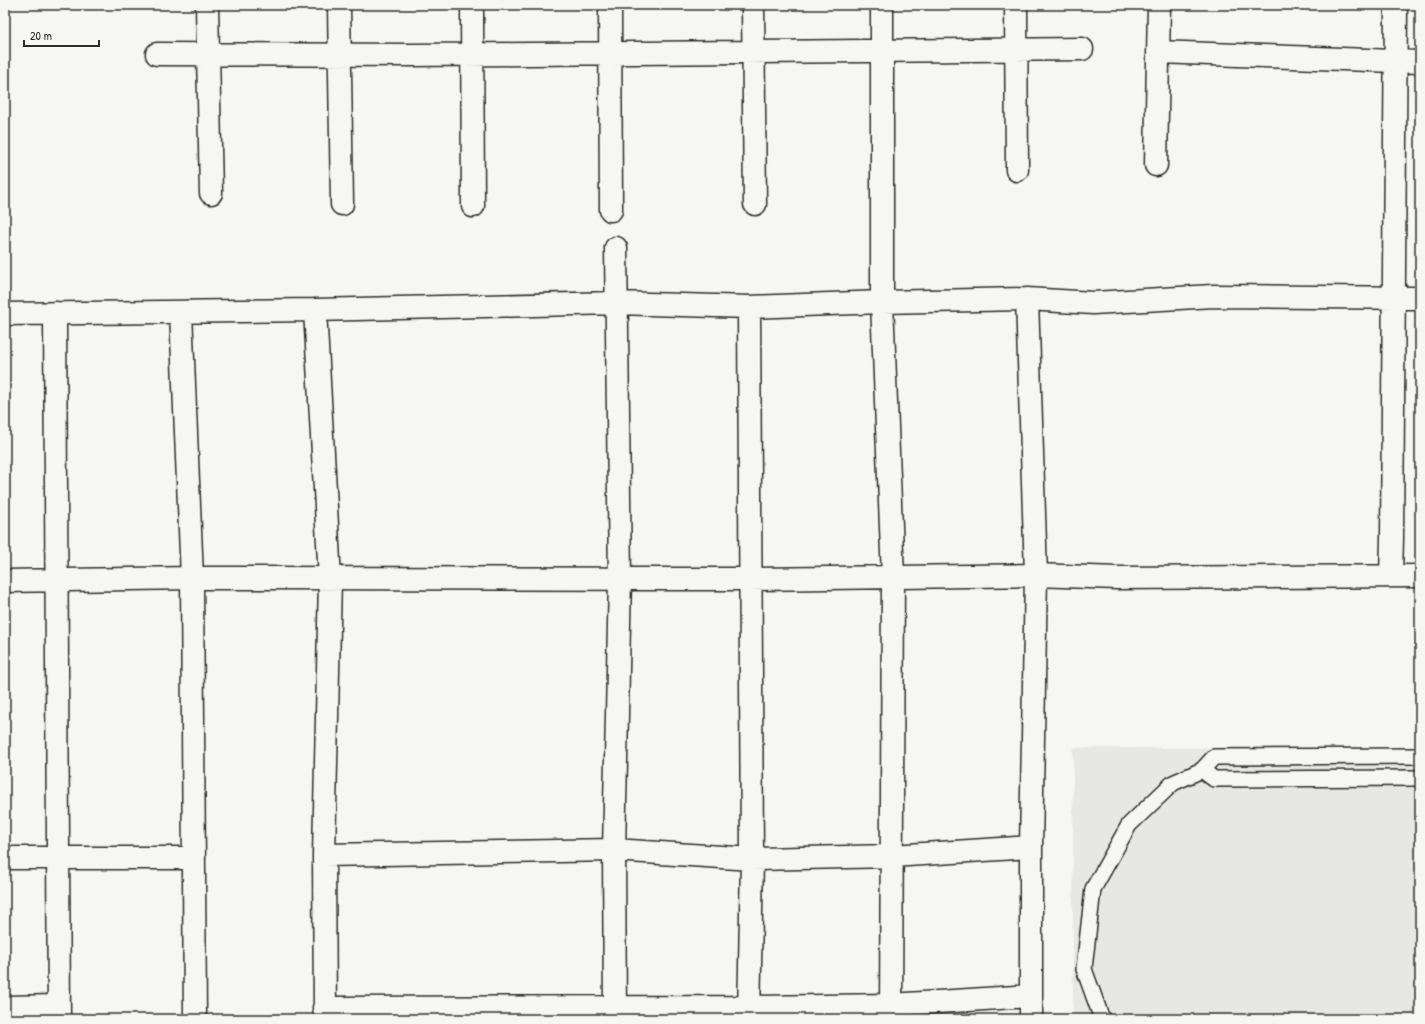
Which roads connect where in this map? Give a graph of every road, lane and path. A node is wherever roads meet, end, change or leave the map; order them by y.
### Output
1 (207, 5) edge
2 (339, 5) edge
3 (472, 5) edge
4 (610, 5) edge
5 (753, 5) edge
6 (882, 5) edge
7 (1016, 5) edge
8 (1159, 5) edge
9 (1396, 5) edge
10 (1016, 50) junction
11 (1082, 50) dead end
12 (882, 51) junction
13 (754, 52) junction
14 (1158, 52) junction
15 (157, 54) dead end
16 (472, 54) junction
17 (610, 54) junction
18 (208, 55) junction
19 (339, 55) junction
20 (1396, 62) junction
21 (1420, 62) edge
22 (1156, 165) dead end
23 (1017, 170) dead end
24 (210, 193) dead end
25 (342, 204) dead end
26 (755, 204) dead end
27 (473, 206) dead end
28 (611, 210) dead end
29 (616, 248) dead end
30 (1394, 298) junction
31 (1420, 298) edge
32 (1027, 299) junction
33 (882, 302) junction
34 (616, 303) junction
35 (749, 307) junction
36 (315, 310) junction
37 (182, 312) junction
38 (55, 313) junction
39 (5, 314) edge
40 (1036, 575) junction
41 (893, 576) junction
42 (1391, 576) junction
43 (1420, 576) edge
44 (192, 578) junction
45 (330, 579) junction
46 (620, 579) junction
47 (751, 579) junction
48 (57, 580) junction
49 (5, 581) edge
50 (1420, 756) edge
51 (1202, 770) junction
52 (1420, 778) edge
53 (1031, 848) junction
54 (614, 850) junction
55 (324, 855) junction
56 (892, 856) junction
57 (58, 857) junction
58 (5, 858) edge
59 (194, 858) junction
60 (752, 859) junction
61 (1031, 996) junction
62 (5, 1007) edge
63 (59, 1012) edge
64 (891, 1012) edge
65 (325, 1013) edge
66 (615, 1013) edge
67 (749, 1013) edge
68 (195, 1019) edge
69 (1032, 1019) edge
70 (1102, 1019) edge

1 - 18 street
2 - 19 street
3 - 16 street
4 - 17 street
5 - 13 street
6 - 12 street
7 - 10 street
8 - 14 street
9 - 20 street
10 - 11 street
10 - 12 street
10 - 23 street
12 - 13 street
12 - 33 street
13 - 17 street
13 - 26 street
14 - 20 street
14 - 22 street
15 - 18 street
16 - 17 street
16 - 19 street
16 - 27 street
17 - 28 street
18 - 19 street
18 - 24 street
19 - 25 street
20 - 21 street
20 - 30 street
29 - 34 street
30 - 31 street
30 - 32 street
30 - 42 street
32 - 33 street
32 - 40 street
33 - 35 street
33 - 41 street
34 - 35 street
34 - 36 street
34 - 46 street
35 - 47 street
36 - 37 street
36 - 45 street
37 - 38 street
37 - 44 street
38 - 39 street
38 - 48 street
40 - 41 street
40 - 42 street
40 - 53 street
41 - 47 street
41 - 56 street
42 - 43 street
44 - 45 street
44 - 48 street
44 - 59 street
45 - 46 street
45 - 55 street
46 - 47 street
46 - 54 street
47 - 60 street
48 - 49 street
48 - 57 street
50 - 51 lane
51 - 52 lane
51 - 70 lane
53 - 56 street
53 - 61 street
54 - 55 street
54 - 60 street
54 - 66 street
55 - 65 street
56 - 60 street
56 - 64 street
57 - 58 street
57 - 59 street
57 - 63 street
59 - 68 street
60 - 67 street
61 - 64 street
61 - 69 street
62 - 63 street
64 - 67 street
65 - 66 street
66 - 67 street

